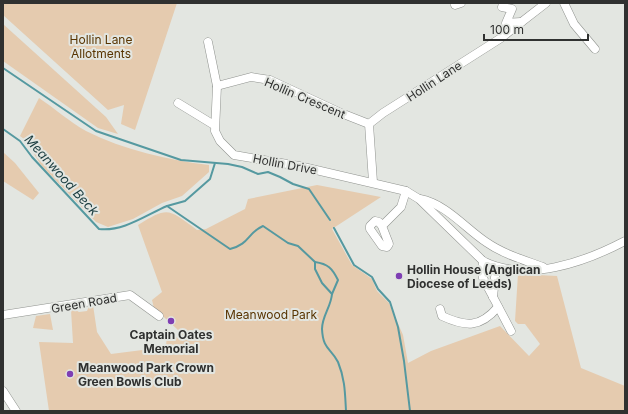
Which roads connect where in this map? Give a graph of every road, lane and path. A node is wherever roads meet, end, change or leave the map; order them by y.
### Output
1 (546, 3) edge
2 (564, 3) edge
3 (502, 7) dead end
4 (522, 22) junction
5 (208, 42) dead end
6 (595, 49) dead end
7 (217, 86) junction
8 (178, 103) dead end
9 (370, 124) junction
10 (214, 125) junction
11 (373, 182) junction
12 (406, 191) junction
13 (419, 199) junction
14 (382, 226) dead end
15 (625, 241) edge
16 (484, 262) junction
17 (496, 268) junction
18 (545, 268) junction
19 (493, 298) junction
20 (498, 307) junction
21 (440, 309) dead end
22 (3, 315) edge
23 (159, 316) dead end
24 (511, 331) dead end
25 (3, 391) edge
26 (16, 411) edge

1 - 4 street, Hollin Lane
2 - 6 street
3 - 4 street
4 - 9 street, Hollin Lane
5 - 7 street, Hollin Drive
7 - 9 street, Hollin Crescent
7 - 10 street, Hollin Drive
8 - 10 street
9 - 11 street
10 - 11 street, Hollin Drive
11 - 12 street, Hollin Drive
12 - 13 street, Hollin Drive
12 - 14 street
13 - 16 street
13 - 18 street
15 - 18 street
16 - 17 street
16 - 19 street
17 - 18 street
17 - 19 street
19 - 20 street
20 - 21 street
20 - 24 street
22 - 23 street, Green Road
25 - 26 street

